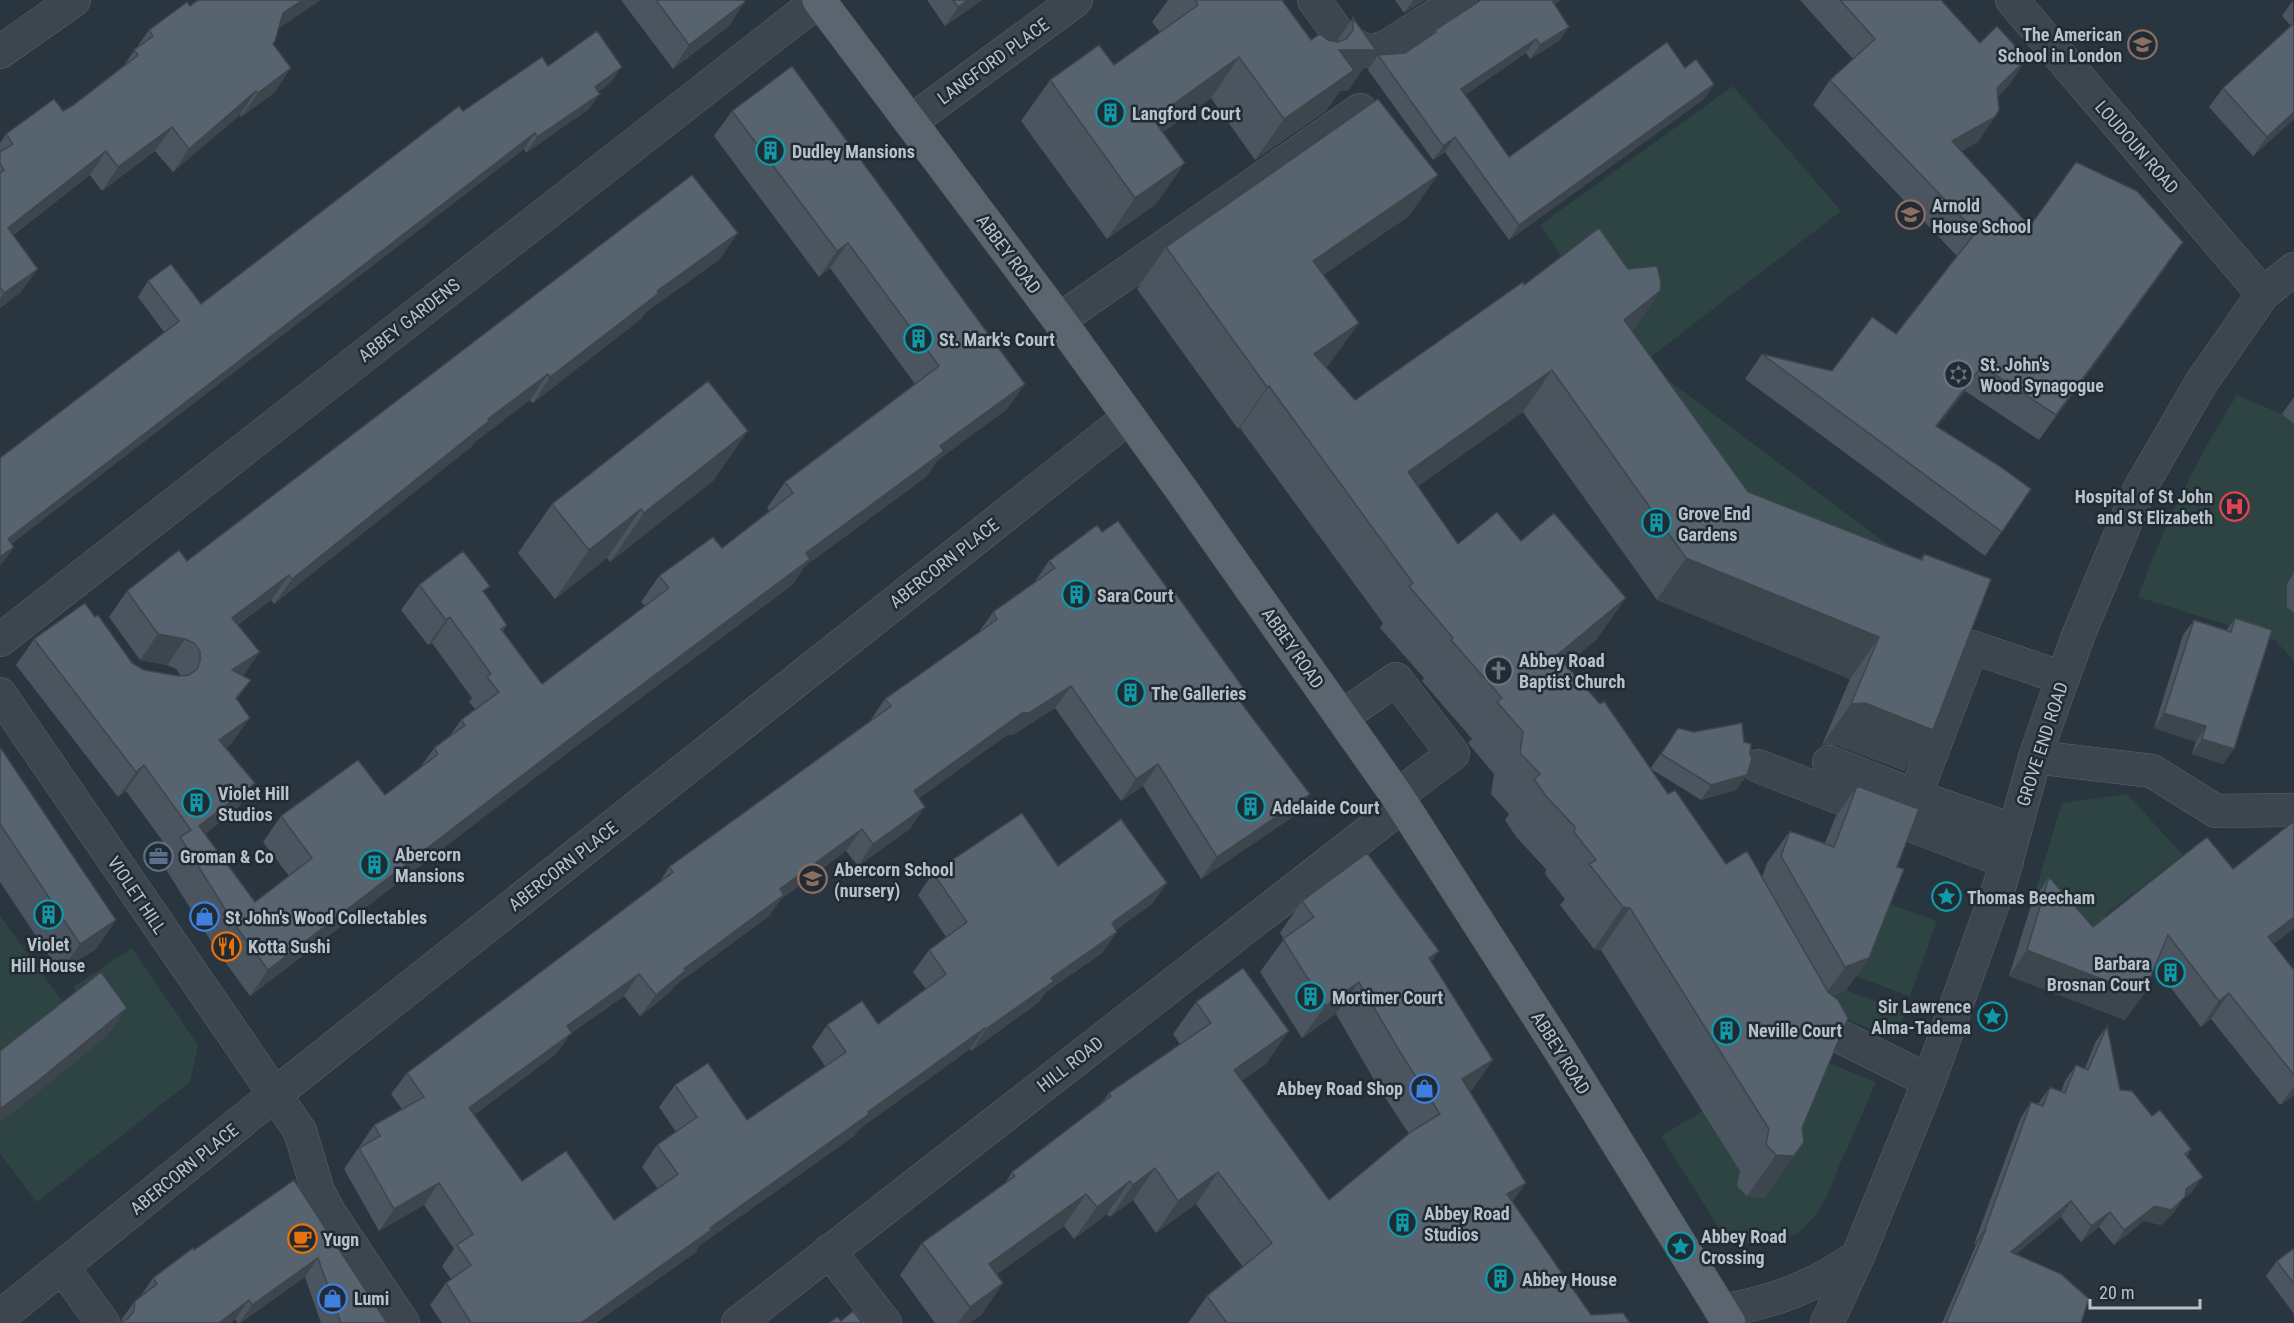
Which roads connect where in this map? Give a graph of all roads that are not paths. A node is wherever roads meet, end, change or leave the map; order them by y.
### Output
1 (74, 0) edge
2 (819, 0) edge
3 (1076, 0) edge
4 (1314, 0) edge
5 (1460, 0) edge
6 (2012, 0) edge
7 (0, 52) edge
8 (910, 122) junction
9 (1406, 172) edge
10 (2294, 269) edge
11 (2263, 294) junction
12 (1059, 320) junction
13 (1129, 417) junction
14 (66, 588) junction
15 (85, 615) edge
16 (0, 640) edge
17 (2062, 678) junction
18 (0, 694) edge
19 (1342, 717) junction
20 (2035, 757) junction
21 (1829, 762) dead end
22 (1758, 766) dead end
23 (1915, 796) junction
24 (1400, 800) junction
25 (2294, 810) edge
26 (2015, 831) junction
27 (2007, 862) junction
28 (1791, 983) edge
29 (1929, 1081) junction
30 (274, 1095) junction
31 (829, 1251) junction
32 (1858, 1256) junction
33 (63, 1268) junction
34 (0, 1317) edge
35 (1725, 1317) edge
36 (103, 1323) edge
37 (403, 1323) edge
38 (738, 1323) edge
39 (885, 1323) edge
40 (1827, 1323) edge

1 - 7 street
2 - 8 main road, ABBEY ROAD
2 - 14 street, ABBEY GARDENS
3 - 8 street, LANGFORD PLACE
4 - 5 street
6 - 11 street, LOUDOUN ROAD
8 - 12 main road, ABBEY ROAD
9 - 12 street
10 - 11 street, GROVE END ROAD
11 - 17 street, GROVE END ROAD
12 - 13 main road, ABBEY ROAD
13 - 19 main road, ABBEY ROAD
13 - 30 street, ABERCORN PLACE
14 - 15 street
14 - 16 street, ABBEY GARDENS
17 - 20 street, GROVE END ROAD
17 - 23 street
18 - 30 street, VIOLET HILL
19 - 24 main road, ABBEY ROAD
19 - 24 street, HILL ROAD
20 - 25 street
20 - 26 street, GROVE END ROAD
21 - 23 street
22 - 27 street
23 - 26 street
24 - 31 street, HILL ROAD
24 - 35 main road, ABBEY ROAD
26 - 27 street, GROVE END ROAD
27 - 29 street, GROVE END ROAD
28 - 29 street
29 - 32 street, GROVE END ROAD
30 - 33 street, ABERCORN PLACE
30 - 37 street, VIOLET HILL
31 - 38 street, HILL ROAD
31 - 39 street
32 - 35 street
32 - 40 street, GROVE END ROAD
33 - 34 street, ABERCORN PLACE
33 - 36 street

